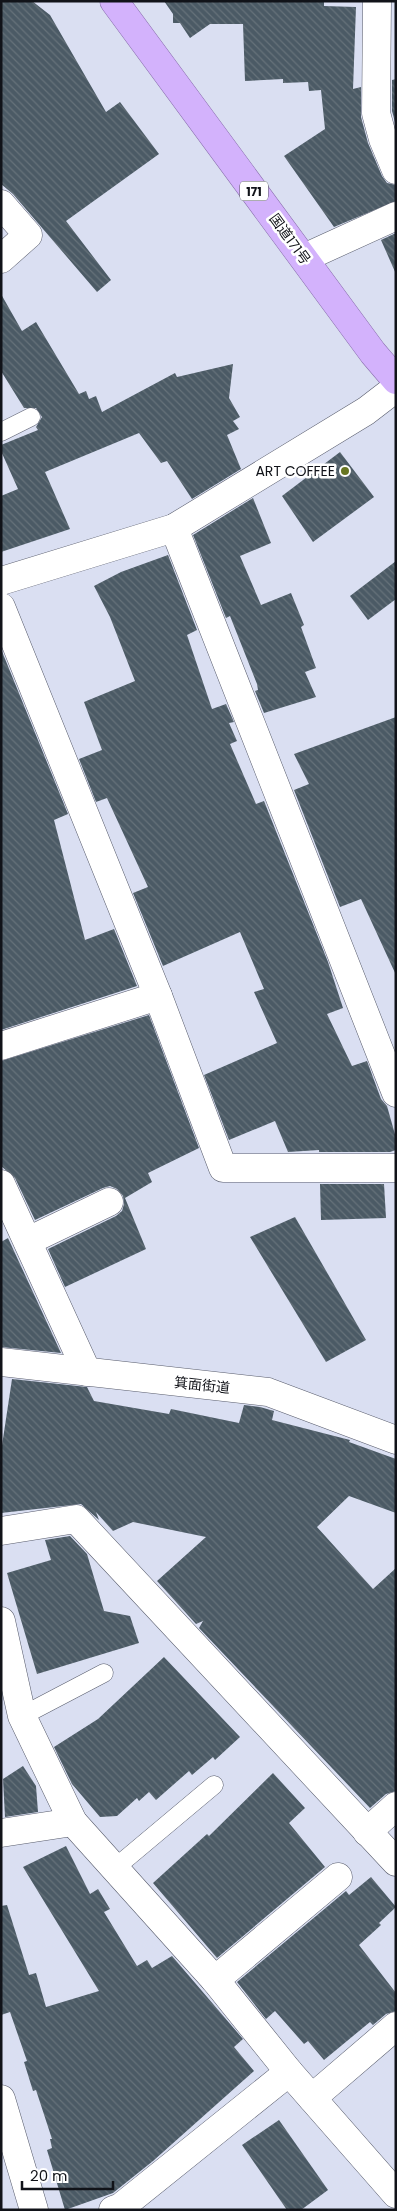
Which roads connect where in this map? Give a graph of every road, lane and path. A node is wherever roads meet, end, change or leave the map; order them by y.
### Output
1 (114, 1) edge
2 (377, 1) edge
3 (389, 137) edge
4 (396, 170) edge
5 (1, 204) edge
6 (396, 216) edge
7 (304, 258) junction
8 (1, 259) edge
9 (396, 380) edge
10 (396, 388) edge
11 (31, 417) dead end
12 (1, 432) edge
13 (174, 528) junction
14 (1, 581) edge
15 (1, 607) edge
16 (158, 996) junction
17 (1, 1046) edge
18 (396, 1093) edge
19 (396, 1168) edge
20 (1, 1184) edge
21 (109, 1202) dead end
22 (28, 1241) junction
23 (1, 1362) edge
24 (87, 1372) junction
25 (396, 1440) edge
26 (1, 1531) edge
27 (1, 1621) edge
28 (104, 1673) dead end
29 (22, 1716) junction
30 (214, 1784) dead end
31 (396, 1806) edge
32 (73, 1822) junction
33 (367, 1832) junction
34 (1, 1833) edge
35 (396, 1862) edge
36 (115, 1868) junction
37 (338, 1877) dead end
38 (215, 1980) junction
39 (396, 2026) edge
40 (289, 2072) junction
41 (312, 2098) junction
42 (1, 2099) edge
43 (396, 2194) edge
44 (119, 2209) edge
45 (34, 2210) edge

1 - 7 highway, 国道171号 / 171
2 - 3 street
3 - 4 street
5 - 8 street
6 - 7 street
7 - 9 highway, 国道171号 / 171
10 - 13 street
11 - 12 lane
13 - 14 street
13 - 18 street
15 - 16 street
16 - 17 street
16 - 19 street
20 - 22 street
21 - 22 street
22 - 24 street
23 - 24 street, 箕面街道
24 - 25 street, 箕面街道
26 - 33 street
27 - 29 street
28 - 29 lane
29 - 32 street
30 - 36 lane
31 - 33 street
32 - 34 street
32 - 36 street
33 - 35 street
36 - 38 street
37 - 38 street
38 - 40 street
39 - 41 street
40 - 41 street
40 - 44 street
41 - 43 street
42 - 45 street

